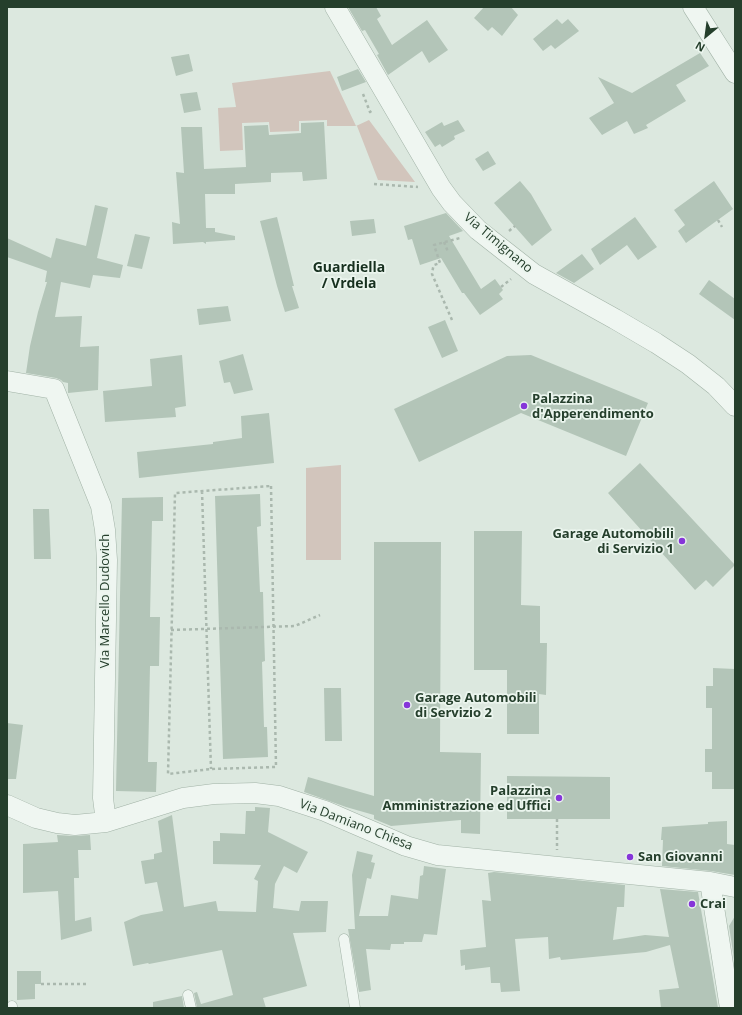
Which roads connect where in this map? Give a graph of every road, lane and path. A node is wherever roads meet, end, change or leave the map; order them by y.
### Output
1 (335, 7) edge
2 (693, 7) edge
3 (735, 73) edge
4 (374, 184) dead end
5 (441, 188) junction
6 (718, 220) dead end
7 (722, 227) dead end
8 (459, 238) dead end
9 (444, 242) junction
10 (448, 252) dead end
11 (452, 320) dead end
12 (7, 381) edge
13 (735, 406) edge
14 (202, 491) junction
15 (320, 615) dead end
16 (273, 626) junction
17 (207, 628) junction
18 (172, 630) junction
19 (211, 769) junction
20 (7, 805) edge
21 (557, 819) dead end
22 (106, 822) junction
23 (557, 856) dead end
24 (710, 882) junction
25 (735, 887) edge
26 (344, 939) dead end
27 (41, 984) dead end
28 (88, 984) dead end
29 (188, 995) dead end
30 (191, 1008) edge
31 (355, 1008) edge
32 (730, 1008) edge

1 - 5 street, Via Timignano
2 - 3 street
4 - 5 path
5 - 13 street, Via Timignano
6 - 7 path
8 - 9 path
9 - 10 path
9 - 11 path
12 - 22 street, Via Marcello Dudovich
14 - 16 path
14 - 17 path
14 - 18 path
15 - 16 path
16 - 17 path
16 - 19 path
17 - 18 path
17 - 19 path
18 - 19 path
20 - 22 street, Via Damiano Chiesa
21 - 23 path
22 - 24 street, Via Damiano Chiesa
24 - 25 street, Via Damiano Chiesa
24 - 32 street
26 - 31 lane
27 - 28 path
29 - 30 lane

